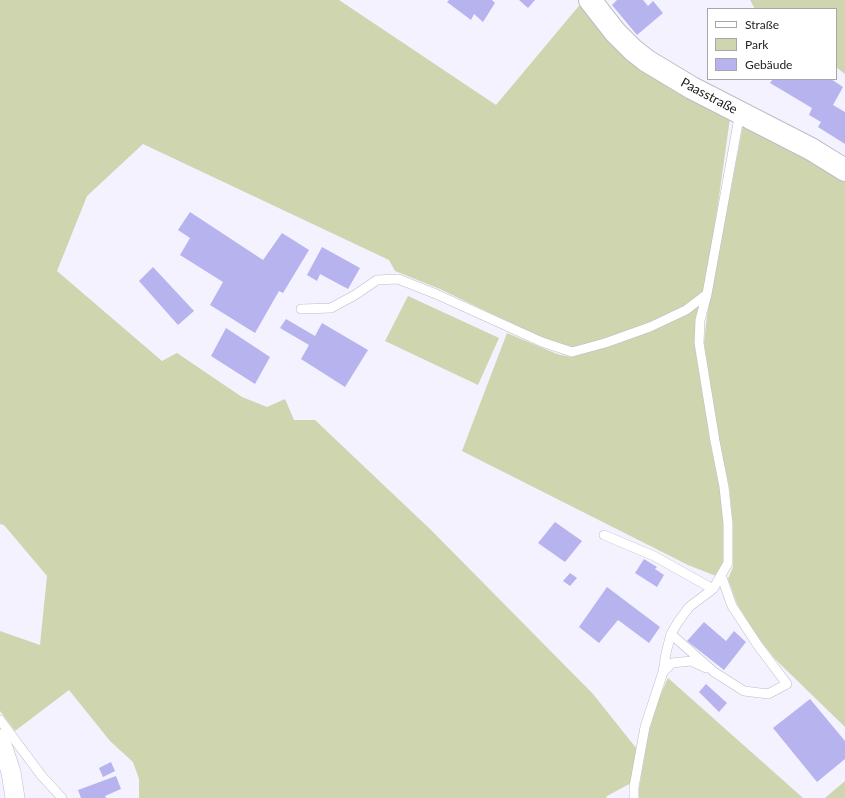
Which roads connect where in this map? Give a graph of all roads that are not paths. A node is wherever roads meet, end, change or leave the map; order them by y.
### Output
1 (590, 0) edge
2 (740, 112) junction
3 (845, 170) edge
4 (706, 294) junction
5 (301, 309) dead end
6 (604, 535) dead end
7 (721, 575) junction
8 (713, 589) junction
9 (671, 634) junction
10 (663, 672) junction
11 (714, 672) junction
12 (0, 720) edge
13 (0, 739) edge
14 (15, 798) edge
15 (62, 798) edge
16 (634, 798) edge

1 - 2 street, Paasstraße
2 - 3 street, Paasstraße
2 - 4 lane
4 - 5 lane
4 - 7 lane
6 - 8 lane
7 - 8 lane
7 - 11 lane
8 - 9 lane
9 - 10 lane
9 - 11 lane
10 - 11 lane
10 - 16 lane
12 - 15 lane
13 - 14 street

